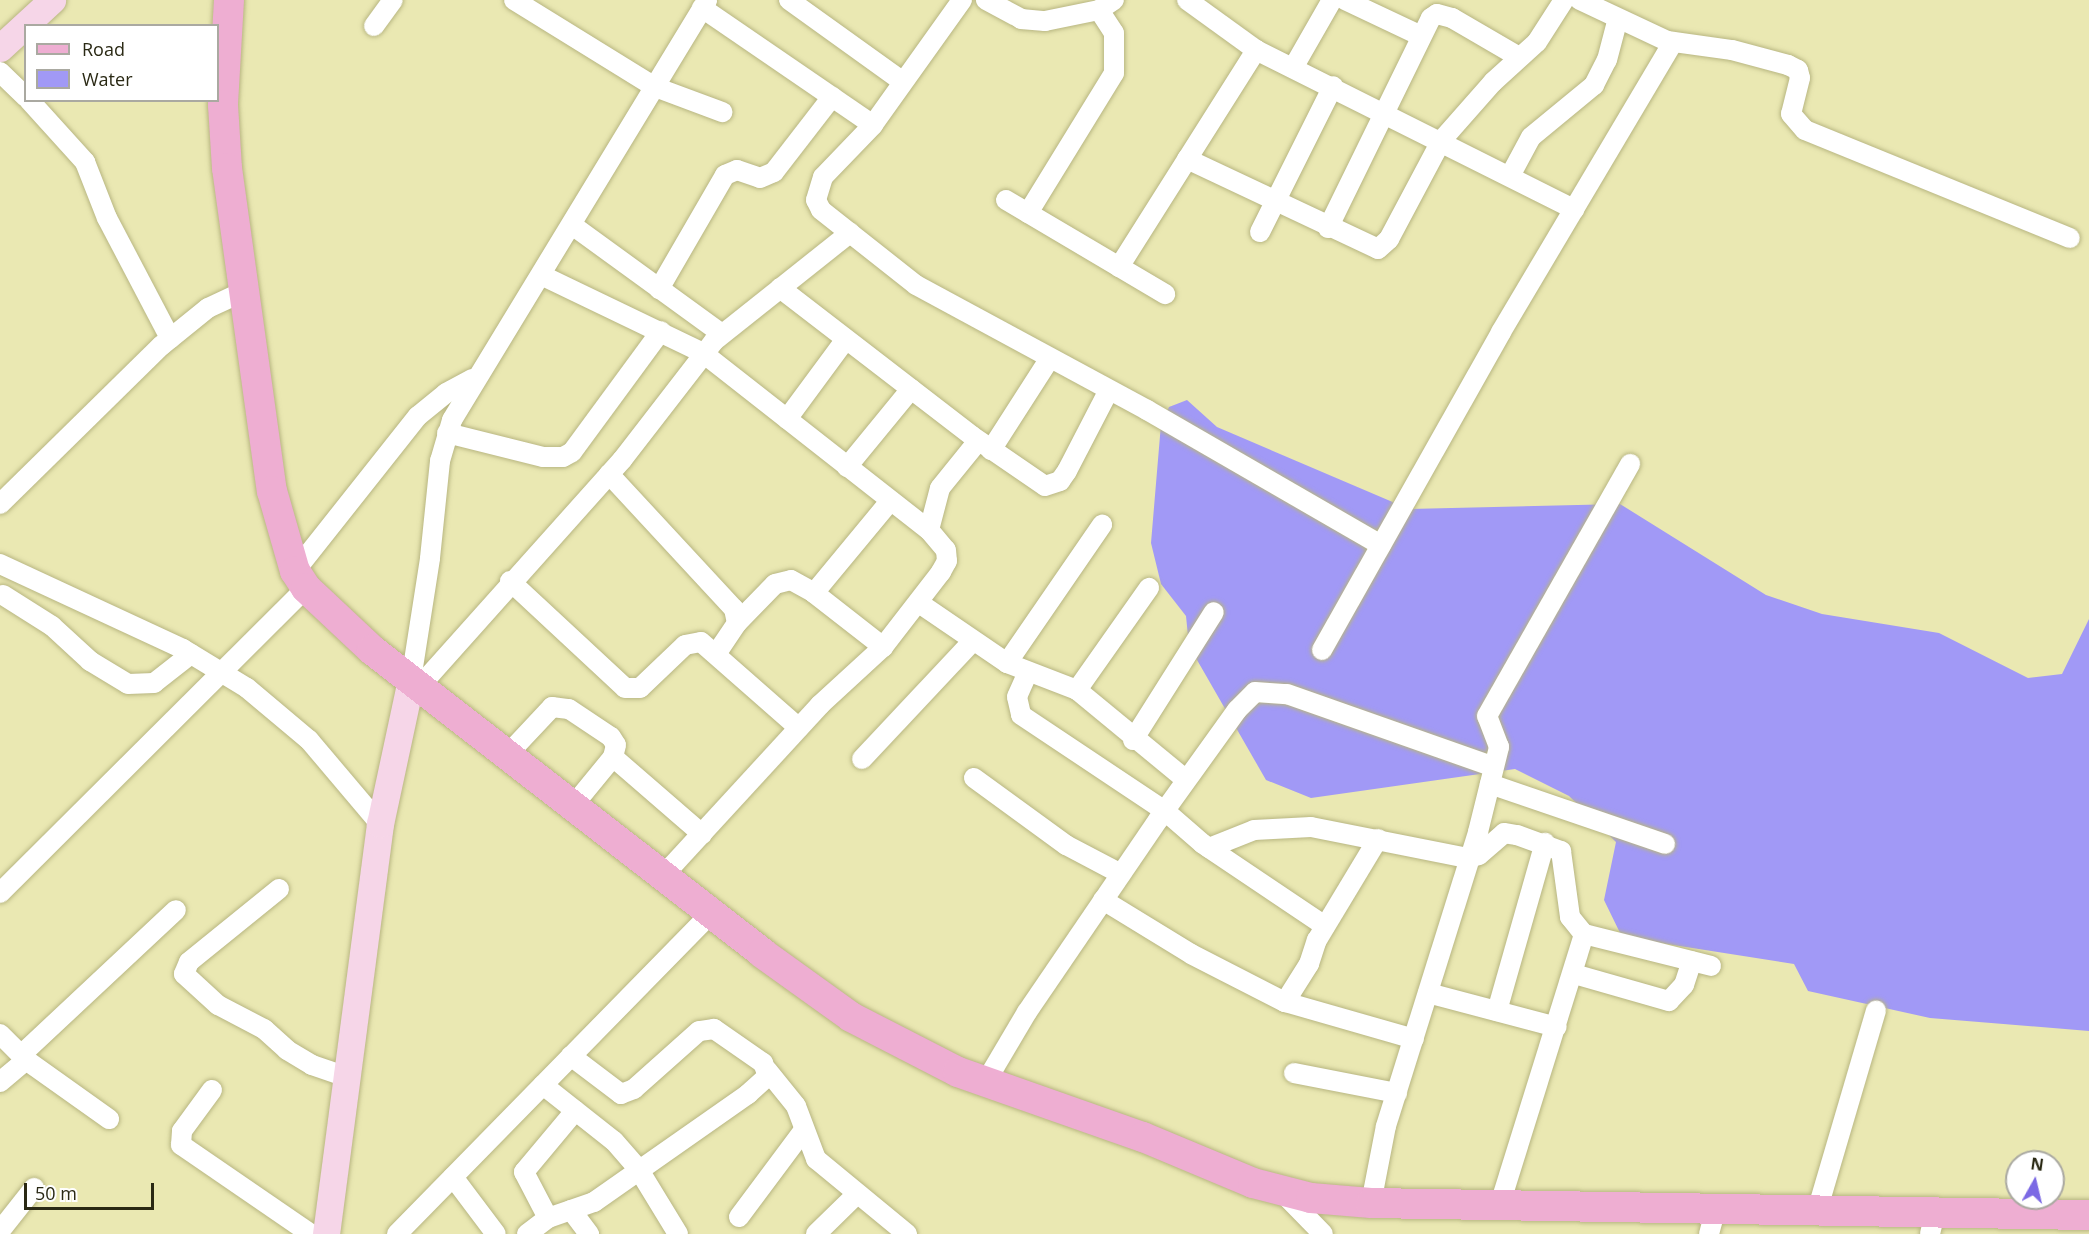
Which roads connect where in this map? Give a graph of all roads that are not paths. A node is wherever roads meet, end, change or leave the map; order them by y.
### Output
1 (52, 0) edge
2 (229, 0) edge
3 (393, 0) edge
4 (514, 0) edge
5 (789, 0) edge
6 (962, 0) edge
7 (986, 0) edge
8 (1187, 0) edge
9 (1332, 0) edge
10 (1345, 0) edge
11 (1564, 0) edge
12 (1581, 0) edge
13 (704, 4) edge
14 (1107, 5) edge
15 (1618, 18) junction
16 (26, 24) edge
17 (24, 26) edge
18 (374, 26) dead end
19 (1421, 36) junction
20 (1673, 42) junction
21 (0, 48) edge
22 (1256, 50) junction
23 (1519, 57) junction
24 (1293, 68) junction
25 (903, 81) junction
26 (4, 83) edge
27 (1333, 86) junction
28 (655, 87) junction
29 (24, 97) edge
30 (832, 97) junction
31 (30, 102) edge
32 (722, 112) dead end
33 (1383, 112) junction
34 (873, 125) junction
35 (1441, 141) junction
36 (1187, 159) junction
37 (1510, 177) junction
38 (1006, 200) dead end
39 (1274, 203) junction
40 (1574, 209) junction
41 (1028, 213) junction
42 (572, 225) junction
43 (1328, 228) junction
44 (1260, 232) dead end
45 (850, 233) junction
46 (2070, 238) dead end
47 (1119, 267) junction
48 (541, 275) junction
49 (780, 288) junction
50 (659, 289) junction
51 (244, 291) junction
52 (1165, 294) dead end
53 (661, 331) junction
54 (722, 334) junction
55 (170, 338) junction
56 (846, 339) junction
57 (703, 353) junction
58 (1050, 358) junction
59 (475, 377) junction
60 (911, 389) junction
61 (1109, 390) junction
62 (787, 419) junction
63 (447, 434) junction
64 (984, 446) junction
65 (1630, 464) dead end
66 (847, 467) junction
67 (609, 474) junction
68 (890, 501) junction
69 (0, 504) edge
70 (1102, 525) dead end
71 (929, 530) junction
72 (1381, 545) junction
73 (4, 567) edge
74 (300, 580) junction
75 (510, 581) junction
76 (1149, 588) dead end
77 (814, 593) junction
78 (1, 601) edge
79 (919, 603) junction
80 (1214, 612) dead end
81 (737, 623) junction
82 (973, 640) junction
83 (883, 647) junction
84 (1322, 650) dead end
85 (191, 654) junction
86 (717, 654) junction
87 (1007, 663) junction
88 (222, 672) junction
89 (1028, 672) junction
90 (415, 684) junction
91 (1077, 690) junction
92 (799, 728) junction
93 (1133, 740) junction
94 (507, 756) junction
95 (613, 757) junction
96 (862, 759) dead end
97 (1492, 776) junction
98 (974, 778) dead end
99 (1186, 780) junction
100 (572, 807) junction
101 (1165, 811) junction
102 (380, 824) junction
103 (702, 834) junction
104 (1378, 839) junction
105 (1545, 843) junction
106 (1665, 844) dead end
107 (1209, 848) junction
108 (1468, 858) junction
109 (1121, 874) junction
110 (663, 876) junction
111 (279, 889) dead end
112 (0, 893) edge
113 (1103, 900) junction
114 (176, 910) dead end
115 (711, 913) junction
116 (1325, 926) junction
117 (1584, 934) junction
118 (1692, 961) junction
119 (1712, 966) dead end
120 (1574, 974) junction
121 (1428, 993) junction
122 (1285, 1002) junction
123 (1497, 1011) junction
124 (1876, 1011) dead end
125 (1557, 1027) junction
126 (0, 1034) edge
127 (1414, 1039) junction
128 (571, 1056) junction
129 (24, 1058) junction
130 (766, 1070) junction
131 (1294, 1073) dead end
132 (347, 1077) junction
133 (0, 1082) edge
134 (985, 1083) junction
135 (543, 1085) junction
136 (212, 1090) dead end
137 (1397, 1093) junction
138 (575, 1111) junction
139 (109, 1119) dead end
140 (803, 1131) junction
141 (639, 1170) junction
142 (453, 1177) junction
143 (34, 1188) dead end
144 (1282, 1192) junction
145 (857, 1194) junction
146 (1371, 1203) junction
147 (1500, 1204) junction
148 (571, 1210) junction
149 (1817, 1211) junction
150 (2089, 1215) edge
151 (739, 1217) dead end
152 (548, 1218) junction
153 (1713, 1221) edge
154 (1932, 1223) edge
155 (0, 1231) edge
156 (895, 1231) edge
157 (311, 1234) edge
158 (326, 1234) edge
159 (398, 1234) edge
160 (496, 1234) edge
161 (527, 1234) edge
162 (589, 1234) edge
163 (678, 1234) edge
164 (816, 1234) edge
165 (1323, 1234) edge

1 - 16 street
2 - 51 main road
3 - 18 street
4 - 28 street
5 - 25 street
6 - 25 street
7 - 14 street
8 - 22 street
9 - 24 street
10 - 19 street
11 - 23 street
12 - 15 street
13 - 28 street
13 - 30 street
14 - 41 street
15 - 20 street
15 - 37 street
17 - 21 street
19 - 23 street
19 - 33 street
20 - 40 street
20 - 46 street
22 - 24 street
22 - 36 street
23 - 35 street
24 - 27 street
25 - 34 street
26 - 29 street
27 - 33 street
27 - 39 street
28 - 32 street
28 - 42 street
30 - 34 street
30 - 50 street
31 - 55 street
33 - 35 street
33 - 43 street
34 - 45 street
35 - 37 street
35 - 43 street
36 - 39 street
36 - 47 street
37 - 40 street
38 - 41 street
39 - 43 street
39 - 44 street
40 - 72 street
41 - 47 street
42 - 48 street
42 - 50 street
45 - 49 street
45 - 58 street
47 - 52 street
48 - 53 street
48 - 59 street
49 - 54 street
49 - 56 street
50 - 54 street
51 - 55 street
51 - 74 main road
53 - 57 street
53 - 63 street
54 - 57 street
55 - 69 street
56 - 60 street
56 - 62 street
57 - 62 street
57 - 67 street
58 - 61 street
58 - 64 street
59 - 63 street
59 - 74 street
60 - 64 street
60 - 66 street
61 - 64 street
61 - 72 street
62 - 66 street
63 - 90 street
64 - 71 street
65 - 97 street
66 - 68 street
67 - 75 street
67 - 81 street
68 - 71 street
68 - 77 street
70 - 87 street
71 - 79 street
72 - 84 street
73 - 78 street
73 - 85 street
74 - 88 street
74 - 90 main road
75 - 86 street
75 - 90 street
76 - 91 street
77 - 81 street
77 - 83 street
78 - 85 street
79 - 82 street
79 - 83 street
80 - 93 street
81 - 86 street
82 - 87 street
82 - 96 street
83 - 92 street
85 - 88 street
86 - 92 street
87 - 89 street
88 - 102 street
88 - 112 street
89 - 91 street
89 - 101 street
90 - 94 main road
90 - 102 street
91 - 93 street
92 - 103 street
93 - 99 street
94 - 95 street
94 - 100 main road
95 - 100 street
95 - 103 street
97 - 99 street
97 - 106 street
97 - 108 street
98 - 109 street
99 - 101 street
100 - 110 main road
101 - 107 street
101 - 109 street
102 - 132 street
103 - 110 street
104 - 107 street
104 - 108 street
104 - 116 street
105 - 108 street
105 - 117 street
105 - 123 street
107 - 116 street
108 - 121 street
109 - 113 street
110 - 115 main road
111 - 132 street
113 - 122 street
113 - 134 street
114 - 129 street
115 - 128 street
115 - 134 main road
116 - 122 street
117 - 118 street
117 - 120 street
118 - 119 street
118 - 120 street
120 - 125 street
121 - 123 street
121 - 127 street
122 - 127 street
123 - 125 street
124 - 149 street
125 - 147 street
126 - 129 street
127 - 137 street
128 - 130 street
128 - 135 street
129 - 133 street
129 - 139 street
130 - 140 street
130 - 141 street
131 - 137 street
132 - 158 street
134 - 144 main road
135 - 138 street
135 - 142 street
136 - 157 street
137 - 146 street
138 - 141 street
138 - 152 street
140 - 145 street
140 - 151 street
141 - 148 street
141 - 163 street
142 - 159 street
142 - 160 street
143 - 155 street
144 - 146 main road
144 - 165 street
145 - 156 street
145 - 164 street
146 - 147 main road
147 - 153 main road
148 - 152 street
148 - 162 street
149 - 153 main road
149 - 154 main road
150 - 154 main road
152 - 161 street

